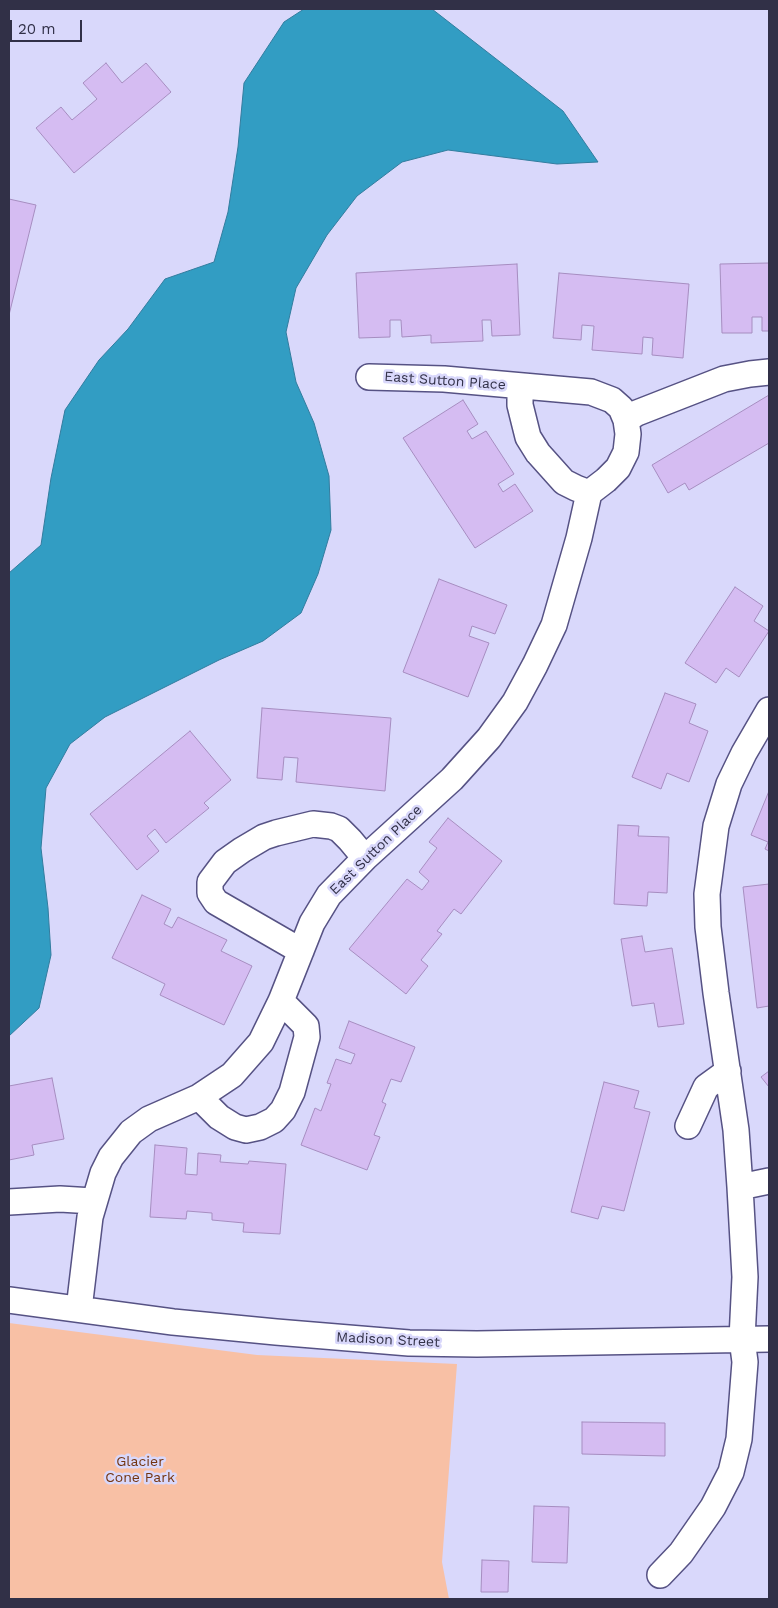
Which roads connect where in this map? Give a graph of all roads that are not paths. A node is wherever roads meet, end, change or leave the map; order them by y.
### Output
1 (769, 372) edge
2 (369, 377) dead end
3 (520, 386) junction
4 (626, 420) junction
5 (589, 493) junction
6 (769, 710) edge
7 (365, 858) junction
8 (301, 950) junction
9 (281, 1001) junction
10 (728, 1071) junction
11 (199, 1097) junction
12 (688, 1126) dead end
13 (769, 1180) edge
14 (740, 1187) junction
15 (93, 1201) junction
16 (9, 1202) edge
17 (9, 1300) edge
18 (79, 1309) junction
19 (742, 1339) junction
20 (769, 1339) edge
21 (660, 1575) dead end

1 - 4 street
2 - 3 street, East Sutton Place
3 - 4 street, East Sutton Place
3 - 5 street, East Sutton Place
4 - 5 street
5 - 7 street, East Sutton Place
6 - 10 street
7 - 8 street, East Sutton Place
7 - 8 street
8 - 9 street, East Sutton Place
9 - 11 street, East Sutton Place
9 - 11 street
10 - 12 street
10 - 14 street
11 - 15 street, East Sutton Place
13 - 14 street
14 - 19 street
15 - 16 street
15 - 18 street, East Sutton Place
17 - 18 street, Madison Street
18 - 19 street, Madison Street
19 - 20 street, Madison Street
19 - 21 street

